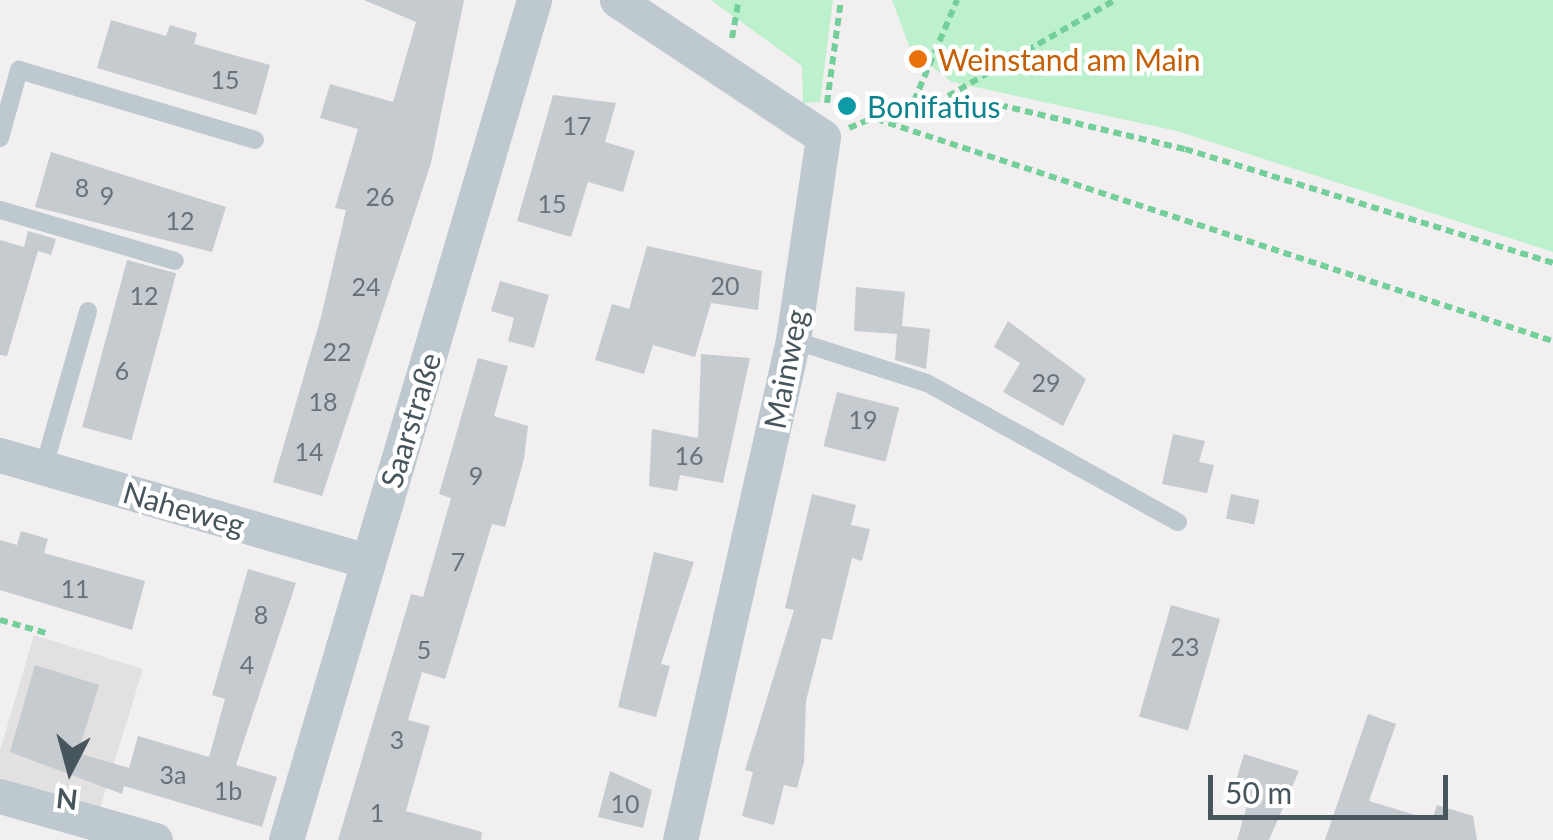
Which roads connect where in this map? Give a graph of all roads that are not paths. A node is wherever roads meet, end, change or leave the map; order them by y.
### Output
1 (534, 0) edge
2 (617, 0) edge
3 (0, 138) edge
4 (255, 140) dead end
5 (0, 210) edge
6 (175, 262) dead end
7 (88, 311) dead end
8 (793, 340) junction
9 (0, 455) edge
10 (44, 467) junction
11 (1178, 522) dead end
12 (368, 561) junction
13 (0, 796) edge
14 (155, 840) edge
15 (286, 840) edge
16 (680, 840) edge

1 - 12 street, Saarstraße
2 - 8 street, Mainweg
3 - 4 lane
5 - 6 lane
7 - 10 lane
8 - 11 lane
8 - 16 street, Mainweg
9 - 10 street, Naheweg
10 - 12 street, Naheweg
12 - 15 street, Saarstraße
13 - 14 street

